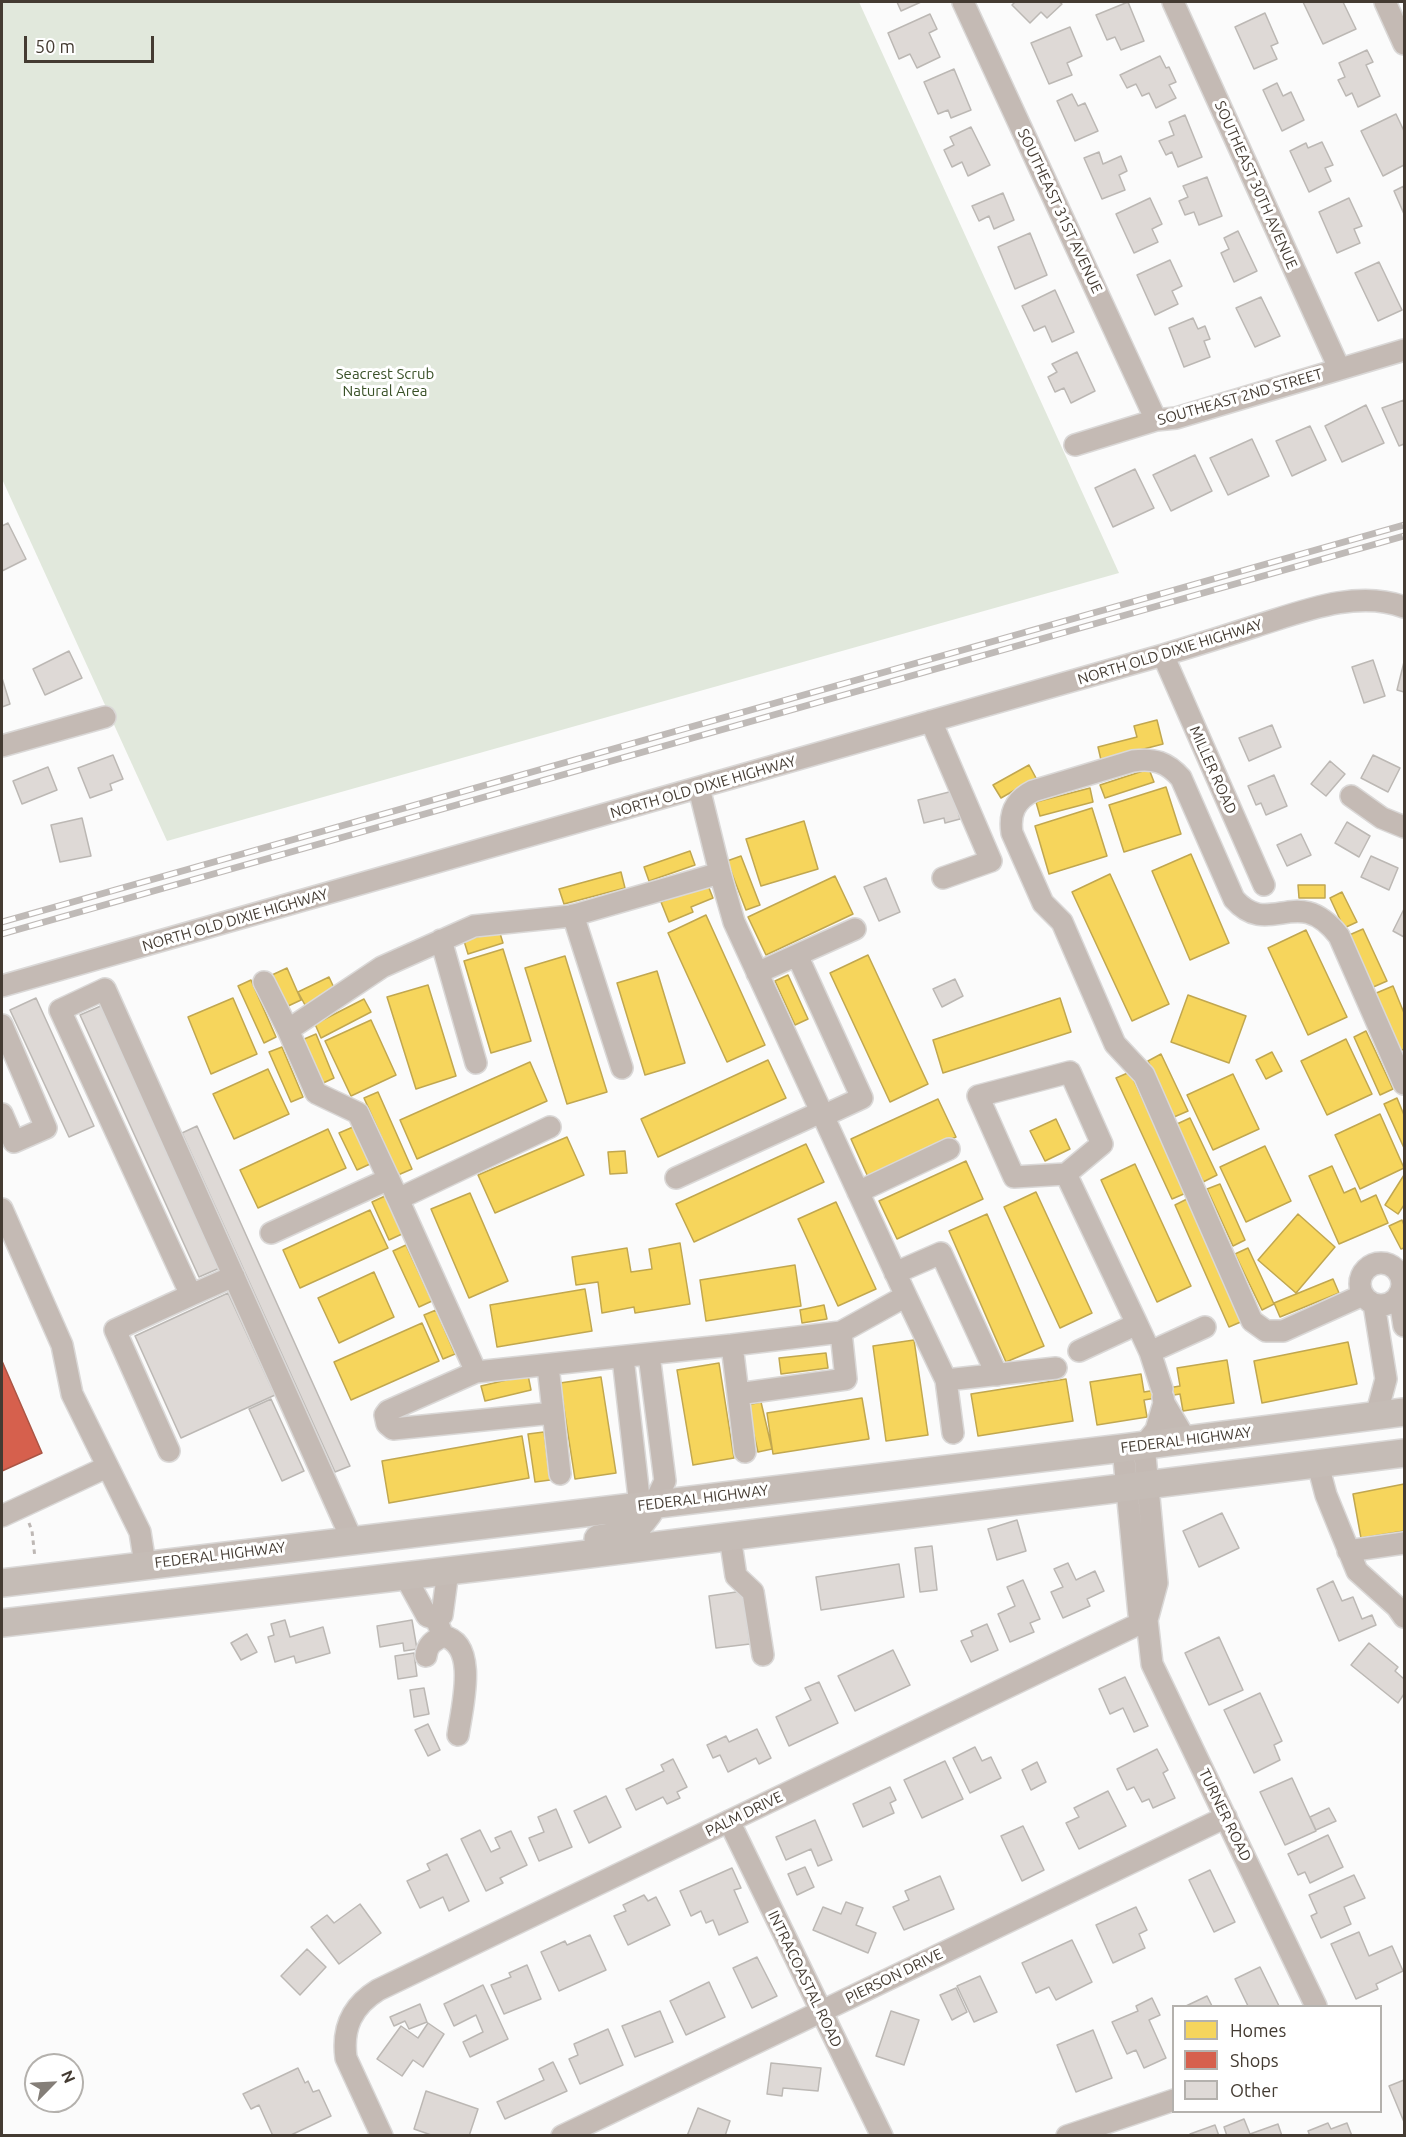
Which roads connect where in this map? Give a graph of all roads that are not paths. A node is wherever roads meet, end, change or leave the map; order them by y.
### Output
1 (963, 2) edge
2 (1173, 2) edge
3 (1385, 2) edge
4 (1404, 44) edge
5 (1404, 350) edge
6 (1339, 368) junction
7 (1156, 420) junction
8 (1075, 445) dead end
9 (1404, 607) edge
10 (1163, 655) junction
11 (105, 717) dead end
12 (932, 721) junction
13 (2, 746) edge
14 (699, 788) junction
15 (1351, 796) dead end
16 (1404, 826) edge
17 (720, 873) junction
18 (943, 878) dead end
19 (1264, 885) dead end
20 (573, 915) junction
21 (855, 929) dead end
22 (441, 940) junction
23 (797, 955) junction
24 (758, 973) junction
25 (264, 982) dead end
26 (2, 986) edge
27 (2, 1025) edge
28 (288, 1030) junction
29 (476, 1063) dead end
30 (622, 1068) dead end
31 (1404, 1084) edge
32 (2, 1114) edge
33 (822, 1114) junction
34 (550, 1126) dead end
35 (949, 1149) dead end
36 (1066, 1174) junction
37 (676, 1178) dead end
38 (389, 1179) junction
39 (858, 1192) junction
40 (398, 1199) junction
41 (2, 1209) edge
42 (271, 1233) dead end
43 (895, 1273) junction
44 (234, 1276) junction
45 (1401, 1280) edge
46 (191, 1295) junction
47 (906, 1296) junction
48 (1369, 1299) junction
49 (1137, 1324) junction
50 (1404, 1326) edge
51 (1205, 1327) dead end
52 (841, 1332) junction
53 (732, 1346) junction
54 (1079, 1351) dead end
55 (1150, 1352) junction
56 (649, 1355) junction
57 (623, 1358) junction
58 (548, 1366) junction
59 (1056, 1368) dead end
60 (476, 1372) junction
61 (997, 1374) junction
62 (946, 1380) junction
63 (738, 1394) junction
64 (1163, 1396) junction
65 (1404, 1412) edge
66 (553, 1413) junction
67 (1376, 1416) junction
68 (953, 1433) dead end
69 (1186, 1440) junction
70 (1134, 1447) junction
71 (169, 1451) dead end
72 (745, 1452) dead end
73 (1404, 1453) edge
74 (1318, 1465) junction
75 (107, 1467) junction
76 (560, 1474) dead end
77 (1137, 1486) junction
78 (647, 1505) junction
79 (2, 1516) edge
80 (730, 1537) junction
81 (357, 1539) junction
82 (1404, 1543) edge
83 (1348, 1551) junction
84 (145, 1564) junction
85 (448, 1571) junction
86 (405, 1576) junction
87 (372, 1580) junction
88 (2, 1583) edge
89 (172, 1604) junction
90 (92, 1613) junction
91 (1404, 1617) edge
92 (1147, 1620) junction
93 (2, 1623) edge
94 (439, 1627) junction
95 (763, 1655) dead end
96 (426, 1656) dead end
97 (459, 1735) dead end
98 (1226, 1816) junction
99 (729, 1821) junction
100 (1315, 2005) edge
101 (821, 2011) junction
102 (1172, 2100) edge
103 (382, 2136) edge
104 (562, 2136) edge
105 (882, 2136) edge
106 (1067, 2136) edge

1 - 7 street, SOUTHEAST 31ST AVENUE
2 - 6 street, SOUTHEAST 30TH AVENUE
3 - 4 street
5 - 6 street, SOUTHEAST 2ND STREET
6 - 7 street, SOUTHEAST 2ND STREET
7 - 8 street, SOUTHEAST 2ND STREET
9 - 10 street, NORTH OLD DIXIE HIGHWAY
10 - 12 street, NORTH OLD DIXIE HIGHWAY
10 - 19 street, MILLER ROAD
11 - 13 street
12 - 14 street, NORTH OLD DIXIE HIGHWAY
12 - 18 street
14 - 17 street
14 - 26 street, NORTH OLD DIXIE HIGHWAY
15 - 16 street
17 - 20 street
17 - 24 street
20 - 22 street
20 - 30 street
21 - 23 street
22 - 28 street
22 - 29 street
23 - 24 street
23 - 33 street
24 - 33 street
25 - 28 street
27 - 32 street
28 - 38 street
31 - 48 street
33 - 37 street
33 - 39 street
34 - 40 street
35 - 39 street
36 - 36 street
36 - 49 street
38 - 40 street
38 - 42 street
39 - 43 street
40 - 60 street
41 - 75 street
43 - 47 street
43 - 61 street
44 - 46 street
44 - 46 street
44 - 81 street
45 - 48 street
45 - 48 street
45 - 50 street
46 - 71 street
47 - 52 street
47 - 62 street
48 - 67 street
49 - 54 street
49 - 55 street
51 - 55 street
52 - 53 street
52 - 63 street
53 - 56 street
53 - 63 street
55 - 64 street
56 - 57 street
56 - 78 street
57 - 58 street
57 - 78 street
58 - 60 street
58 - 66 street
59 - 61 street
60 - 66 street
61 - 62 street
62 - 68 street
63 - 72 street
64 - 69 street
64 - 70 street
65 - 67 main road, FEDERAL HIGHWAY
66 - 76 street
67 - 69 main road, FEDERAL HIGHWAY
69 - 70 main road, FEDERAL HIGHWAY
70 - 77 street, TURNER ROAD
70 - 78 main road, FEDERAL HIGHWAY
73 - 74 main road
74 - 77 main road
74 - 83 street
75 - 79 street
75 - 84 street
77 - 80 main road
77 - 92 street, TURNER ROAD
78 - 81 main road, FEDERAL HIGHWAY
78 - 87 main road
80 - 85 main road
80 - 95 street
81 - 84 main road, FEDERAL HIGHWAY
81 - 89 main road
82 - 83 street
83 - 91 street
84 - 88 main road, FEDERAL HIGHWAY
84 - 90 main road
85 - 86 main road
85 - 94 street
86 - 87 main road
86 - 94 street
87 - 89 main road
89 - 90 main road
90 - 93 main road
92 - 98 street, TURNER ROAD
92 - 99 street, PALM DRIVE
94 - 96 street
94 - 97 street
98 - 100 street, TURNER ROAD
98 - 101 street, PIERSON DRIVE
99 - 101 street, INTRACOASTAL ROAD
99 - 103 street, PALM DRIVE
101 - 104 street, PIERSON DRIVE
101 - 105 street, INTRACOASTAL ROAD
102 - 106 street

